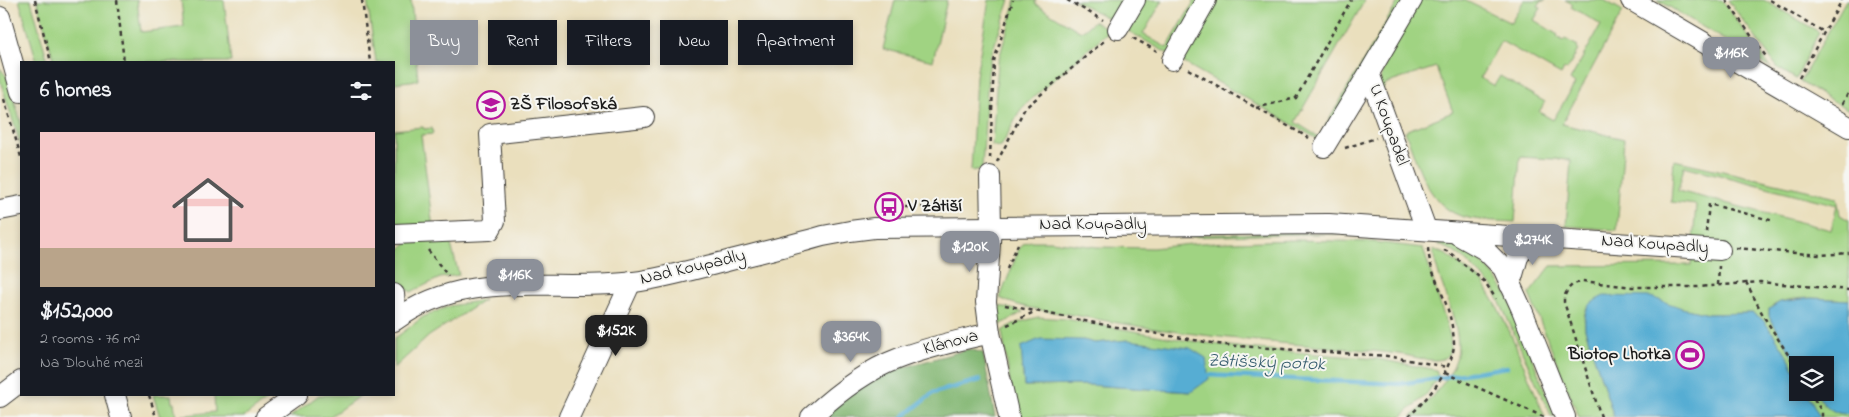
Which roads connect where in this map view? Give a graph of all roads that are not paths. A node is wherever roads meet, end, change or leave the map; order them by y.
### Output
1 (1135, 0) edge
2 (1206, 0) edge
3 (1412, 0) edge
4 (1631, 0) edge
5 (0, 17) edge
6 (1118, 29) road end
7 (4, 49) edge
8 (1172, 60) road end
9 (1369, 73) junction
10 (12, 93) edge
11 (644, 116) dead end
12 (1849, 127) edge
13 (1324, 147) road end
14 (990, 176) road end
15 (20, 206) edge
16 (0, 210) edge
17 (991, 226) junction
18 (1452, 231) junction
19 (395, 234) edge
20 (1531, 237) junction
21 (1430, 238) junction
22 (1724, 249) road end
23 (631, 282) junction
24 (1510, 284) junction
25 (395, 320) edge
26 (990, 333) junction
27 (20, 382) edge
28 (115, 396) edge
29 (296, 396) edge
30 (0, 397) edge
31 (121, 417) edge
32 (266, 417) edge
33 (569, 417) edge
34 (811, 417) edge
35 (1008, 417) edge
36 (1565, 417) edge

1 - 6 street
2 - 8 street
3 - 9 street, U Koupadel
4 - 12 street
5 - 7 street
7 - 10 street
9 - 13 street
9 - 21 street, U Koupadel
11 - 19 street
14 - 17 street
15 - 16 street
17 - 21 street, Nad Koupadly
17 - 23 street, Nad Koupadly
17 - 26 street
18 - 20 street, Nad Koupadly
18 - 21 street, Nad Koupadly
18 - 24 street
20 - 22 street, Nad Koupadly
20 - 24 street
23 - 25 street, Nad Koupadly
23 - 33 street
24 - 36 street
26 - 34 street, Klánova
26 - 35 street
27 - 30 street
28 - 31 street
29 - 32 street

